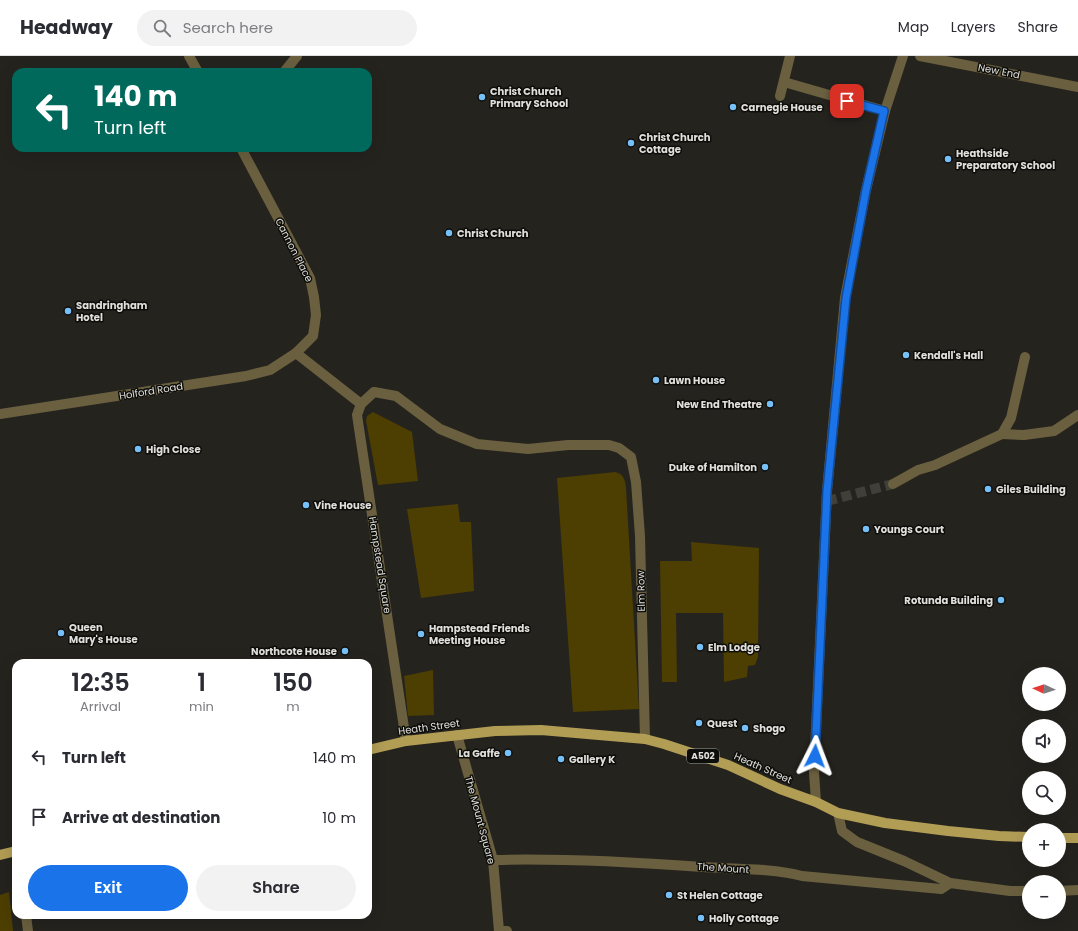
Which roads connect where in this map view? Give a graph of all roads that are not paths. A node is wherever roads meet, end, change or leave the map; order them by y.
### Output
1 (190, 56) edge
2 (297, 56) edge
3 (790, 56) edge
4 (903, 56) edge
5 (920, 56) edge
6 (196, 68) edge
7 (287, 68) edge
8 (784, 82) junction
9 (1078, 87) edge
10 (780, 96) dead end
11 (884, 111) junction
12 (243, 152) edge
13 (296, 353) junction
14 (1025, 357) dead end
15 (361, 404) junction
16 (0, 414) edge
17 (1078, 415) edge
18 (1002, 434) junction
19 (893, 484) tunnel mouth
20 (457, 735) junction
21 (645, 739) junction
22 (406, 741) junction
23 (372, 749) edge
24 (816, 802) junction
25 (838, 813) junction
26 (1022, 837) edge
27 (1066, 838) edge
28 (1078, 838) edge
29 (12, 852) edge
30 (0, 855) edge
31 (493, 860) junction
32 (950, 882) junction
33 (1078, 890) edge
34 (1022, 891) edge
35 (1066, 891) edge
36 (26, 919) edge
37 (507, 930) edge
38 (28, 931) edge
39 (500, 931) edge

1 - 6 street
2 - 7 street
3 - 8 street
4 - 11 street
5 - 9 street, New End
8 - 10 street
8 - 11 street
11 - 24 street
12 - 13 street, Cannon Place
13 - 15 street
13 - 16 street, Holford Road
14 - 18 street
15 - 21 street, Elm Row
15 - 22 street, Hampstead Square
17 - 18 street
18 - 19 street
20 - 21 main road, Heath Street / A502
20 - 22 main road, Heath Street / A502
20 - 31 street, The Mount Square
21 - 24 main road, Heath Street / A502
22 - 23 main road, Heath Street / A502
24 - 25 main road, Heath Street / A502
25 - 26 main road, Heath Street / A502
25 - 32 street, The Mount
27 - 28 main road
29 - 30 main road
31 - 32 street, The Mount
31 - 39 street, The Mount Square
32 - 34 street, The Mount
33 - 35 street
36 - 38 street
37 - 39 street

